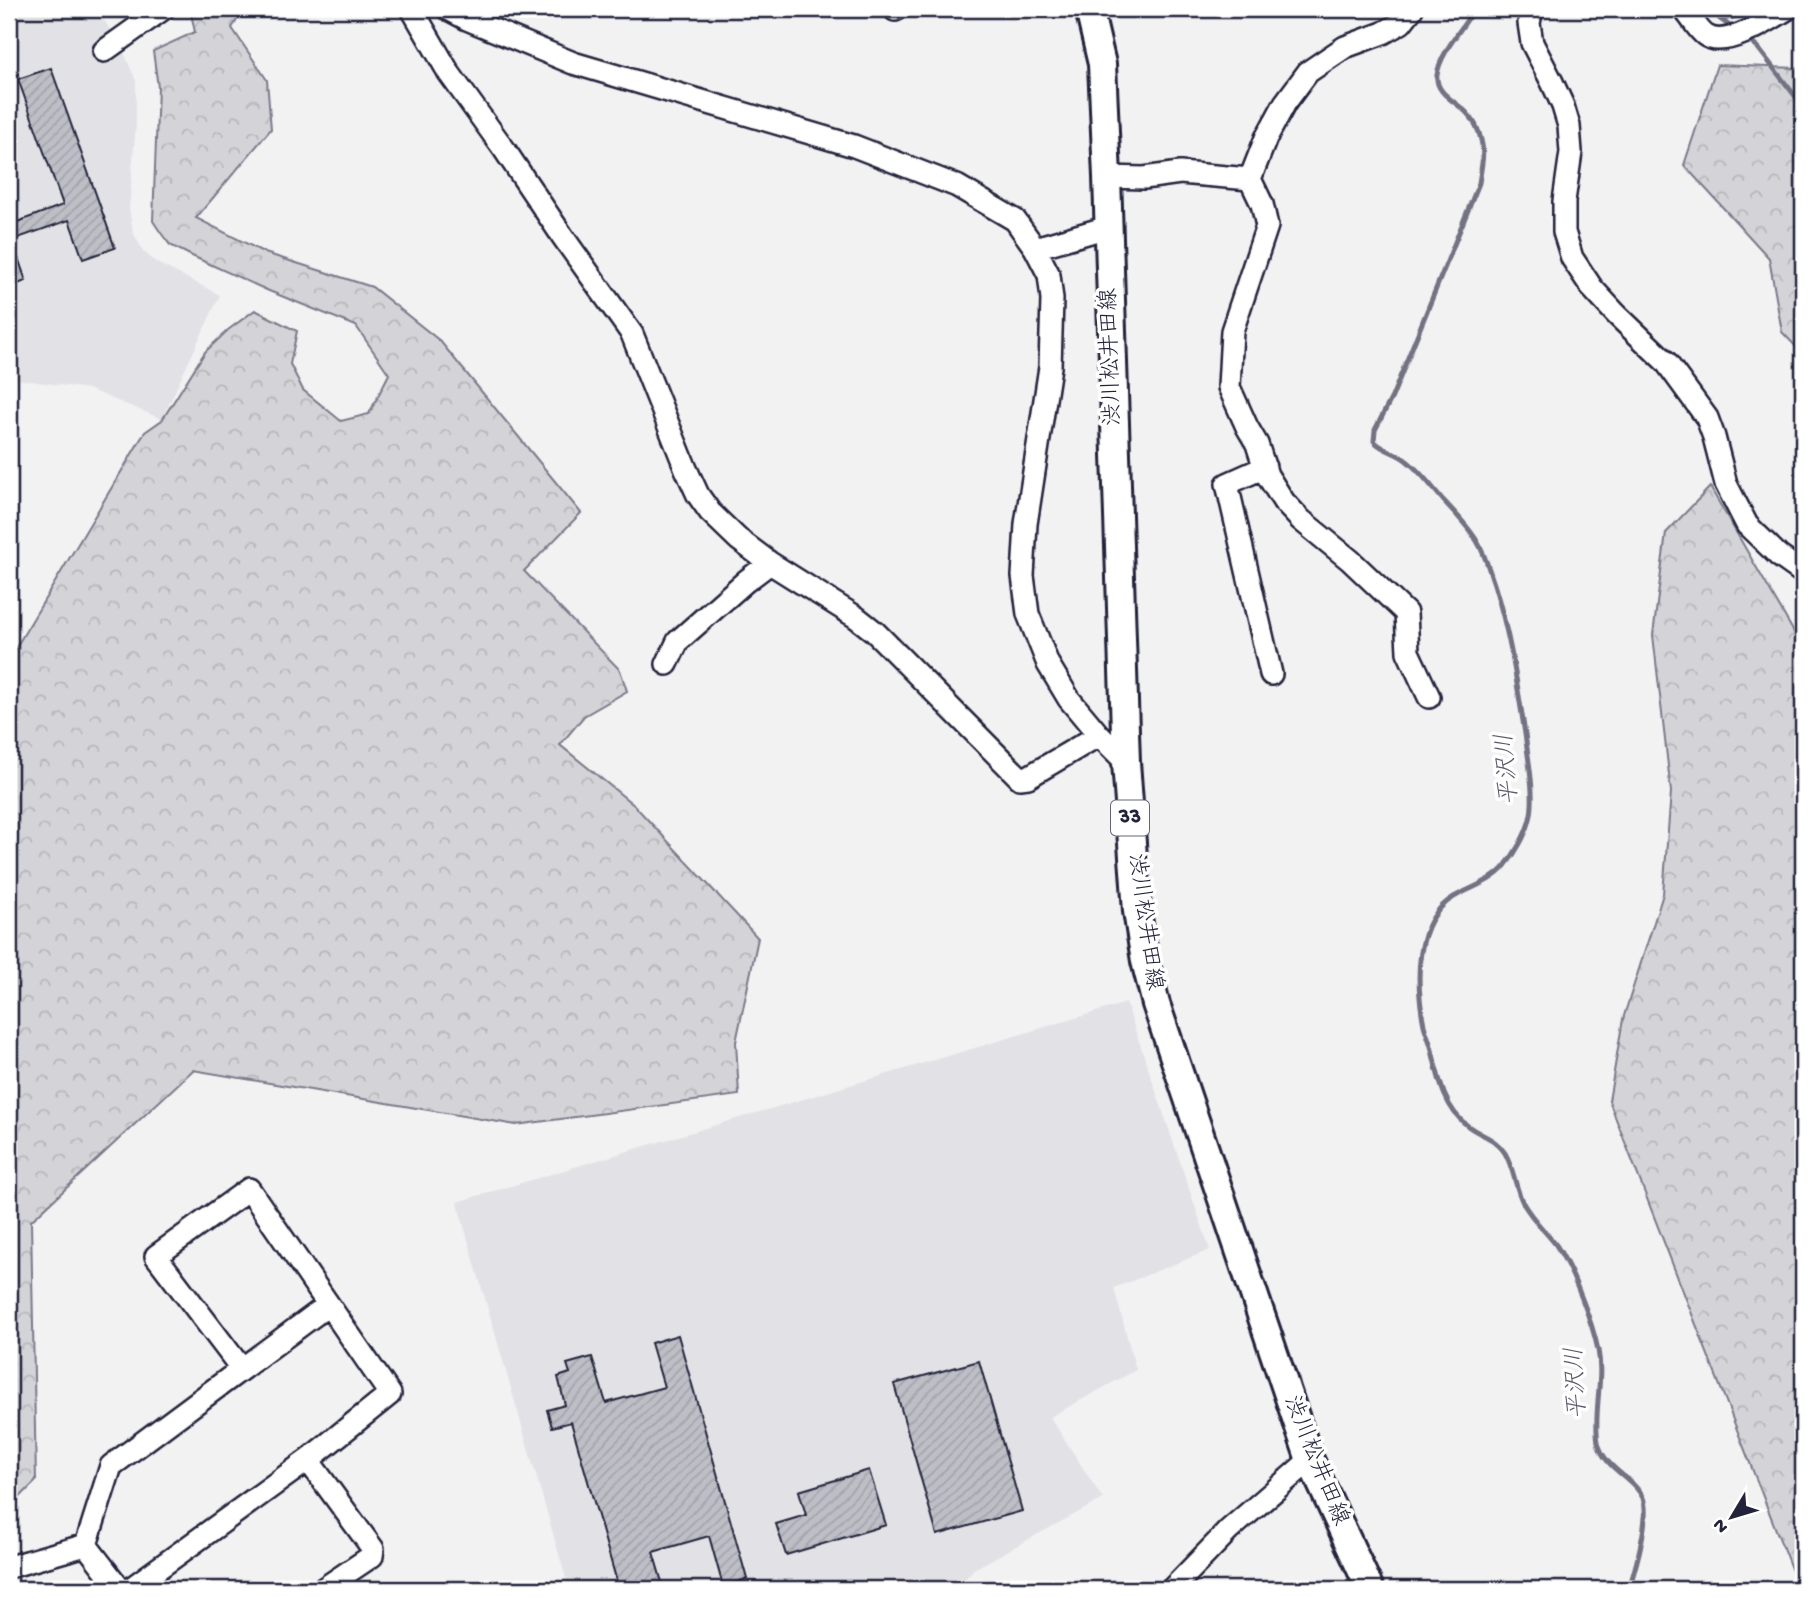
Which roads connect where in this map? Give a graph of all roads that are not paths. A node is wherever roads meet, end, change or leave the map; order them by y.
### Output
1 (163, 9) edge
2 (412, 9) edge
3 (448, 9) edge
4 (1089, 9) edge
5 (1412, 9) edge
6 (1532, 9) edge
7 (1686, 9) edge
8 (1787, 9) edge
9 (104, 51) dead end
10 (1107, 177) junction
11 (1250, 179) junction
12 (1108, 227) junction
13 (1035, 248) junction
14 (1265, 467) junction
15 (770, 563) junction
16 (1803, 573) edge
17 (667, 664) dead end
18 (1271, 674) dead end
19 (1429, 697) dead end
20 (1099, 735) junction
21 (1126, 762) junction
22 (328, 1305) junction
23 (241, 1368) junction
24 (308, 1460) junction
25 (1310, 1460) junction
26 (86, 1545) junction
27 (9, 1567) edge
28 (120, 1589) edge
29 (130, 1589) edge
30 (323, 1589) edge
31 (1172, 1589) edge
32 (1370, 1589) edge

1 - 9 street
2 - 15 street
3 - 13 street
4 - 10 main road, 渋川松井田線 / 33
5 - 11 street
6 - 16 street
7 - 8 street
10 - 11 street
10 - 12 main road, 渋川松井田線 / 33
11 - 14 street
12 - 13 street
12 - 21 main road, 渋川松井田線 / 33
13 - 20 street
14 - 18 street
14 - 19 street
15 - 17 street
15 - 20 street
20 - 21 street
21 - 25 main road, 渋川松井田線 / 33
22 - 23 street
22 - 23 street
22 - 24 street
23 - 26 street
24 - 29 street
24 - 30 street
25 - 31 street
25 - 32 main road, 渋川松井田線 / 33
26 - 27 street
26 - 28 street

